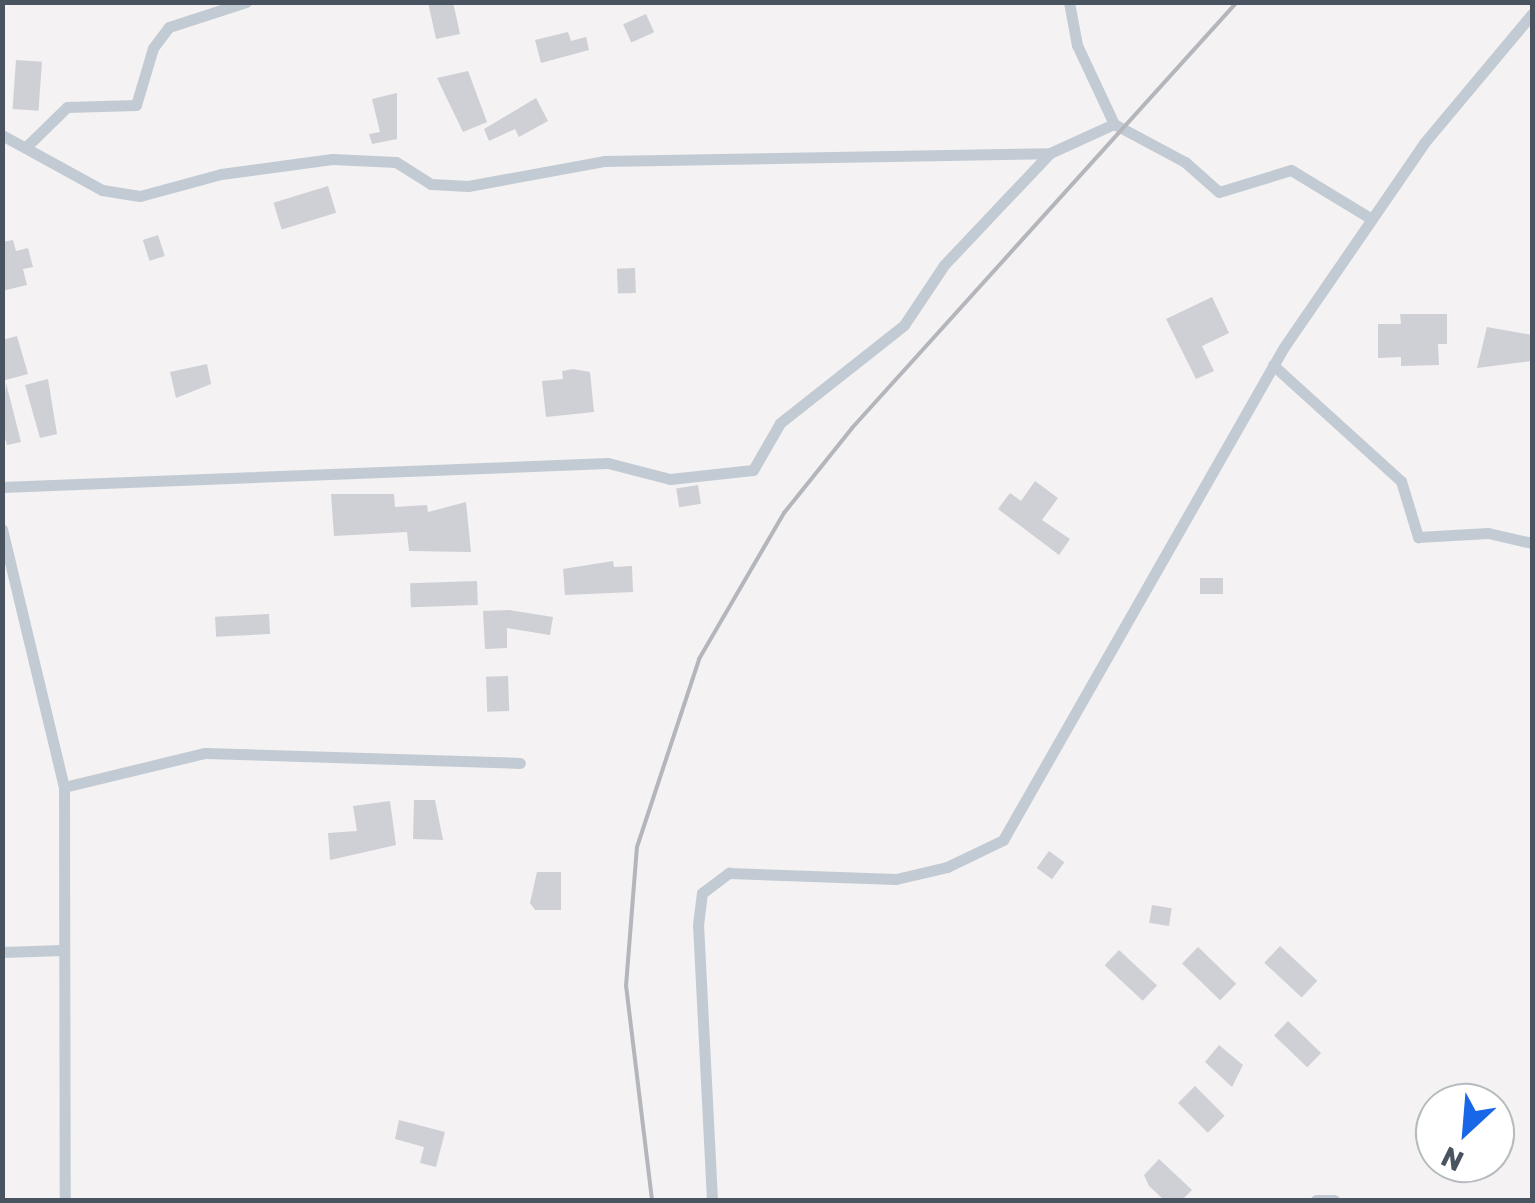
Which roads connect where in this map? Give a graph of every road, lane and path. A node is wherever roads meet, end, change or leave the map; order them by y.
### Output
1 (246, 2) edge
2 (1070, 2) edge
3 (1532, 14) edge
4 (1114, 124) junction
5 (2, 135) edge
6 (27, 146) junction
7 (1050, 153) junction
8 (1370, 218) junction
9 (1273, 365) junction
10 (2, 487) edge
11 (2, 529) edge
12 (1532, 543) edge
13 (520, 762) dead end
14 (64, 787) junction
15 (62, 950) junction
16 (2, 952) edge
17 (65, 1200) edge
18 (712, 1200) edge
19 (1316, 1200) edge
20 (1334, 1200) edge

1 - 6 street
2 - 4 street
3 - 8 street
4 - 7 street
4 - 8 street
5 - 6 street
6 - 7 street
7 - 10 street
8 - 9 street
9 - 12 street
9 - 18 street
11 - 14 street
13 - 14 street
14 - 15 street
15 - 16 street
15 - 17 street
19 - 20 street

